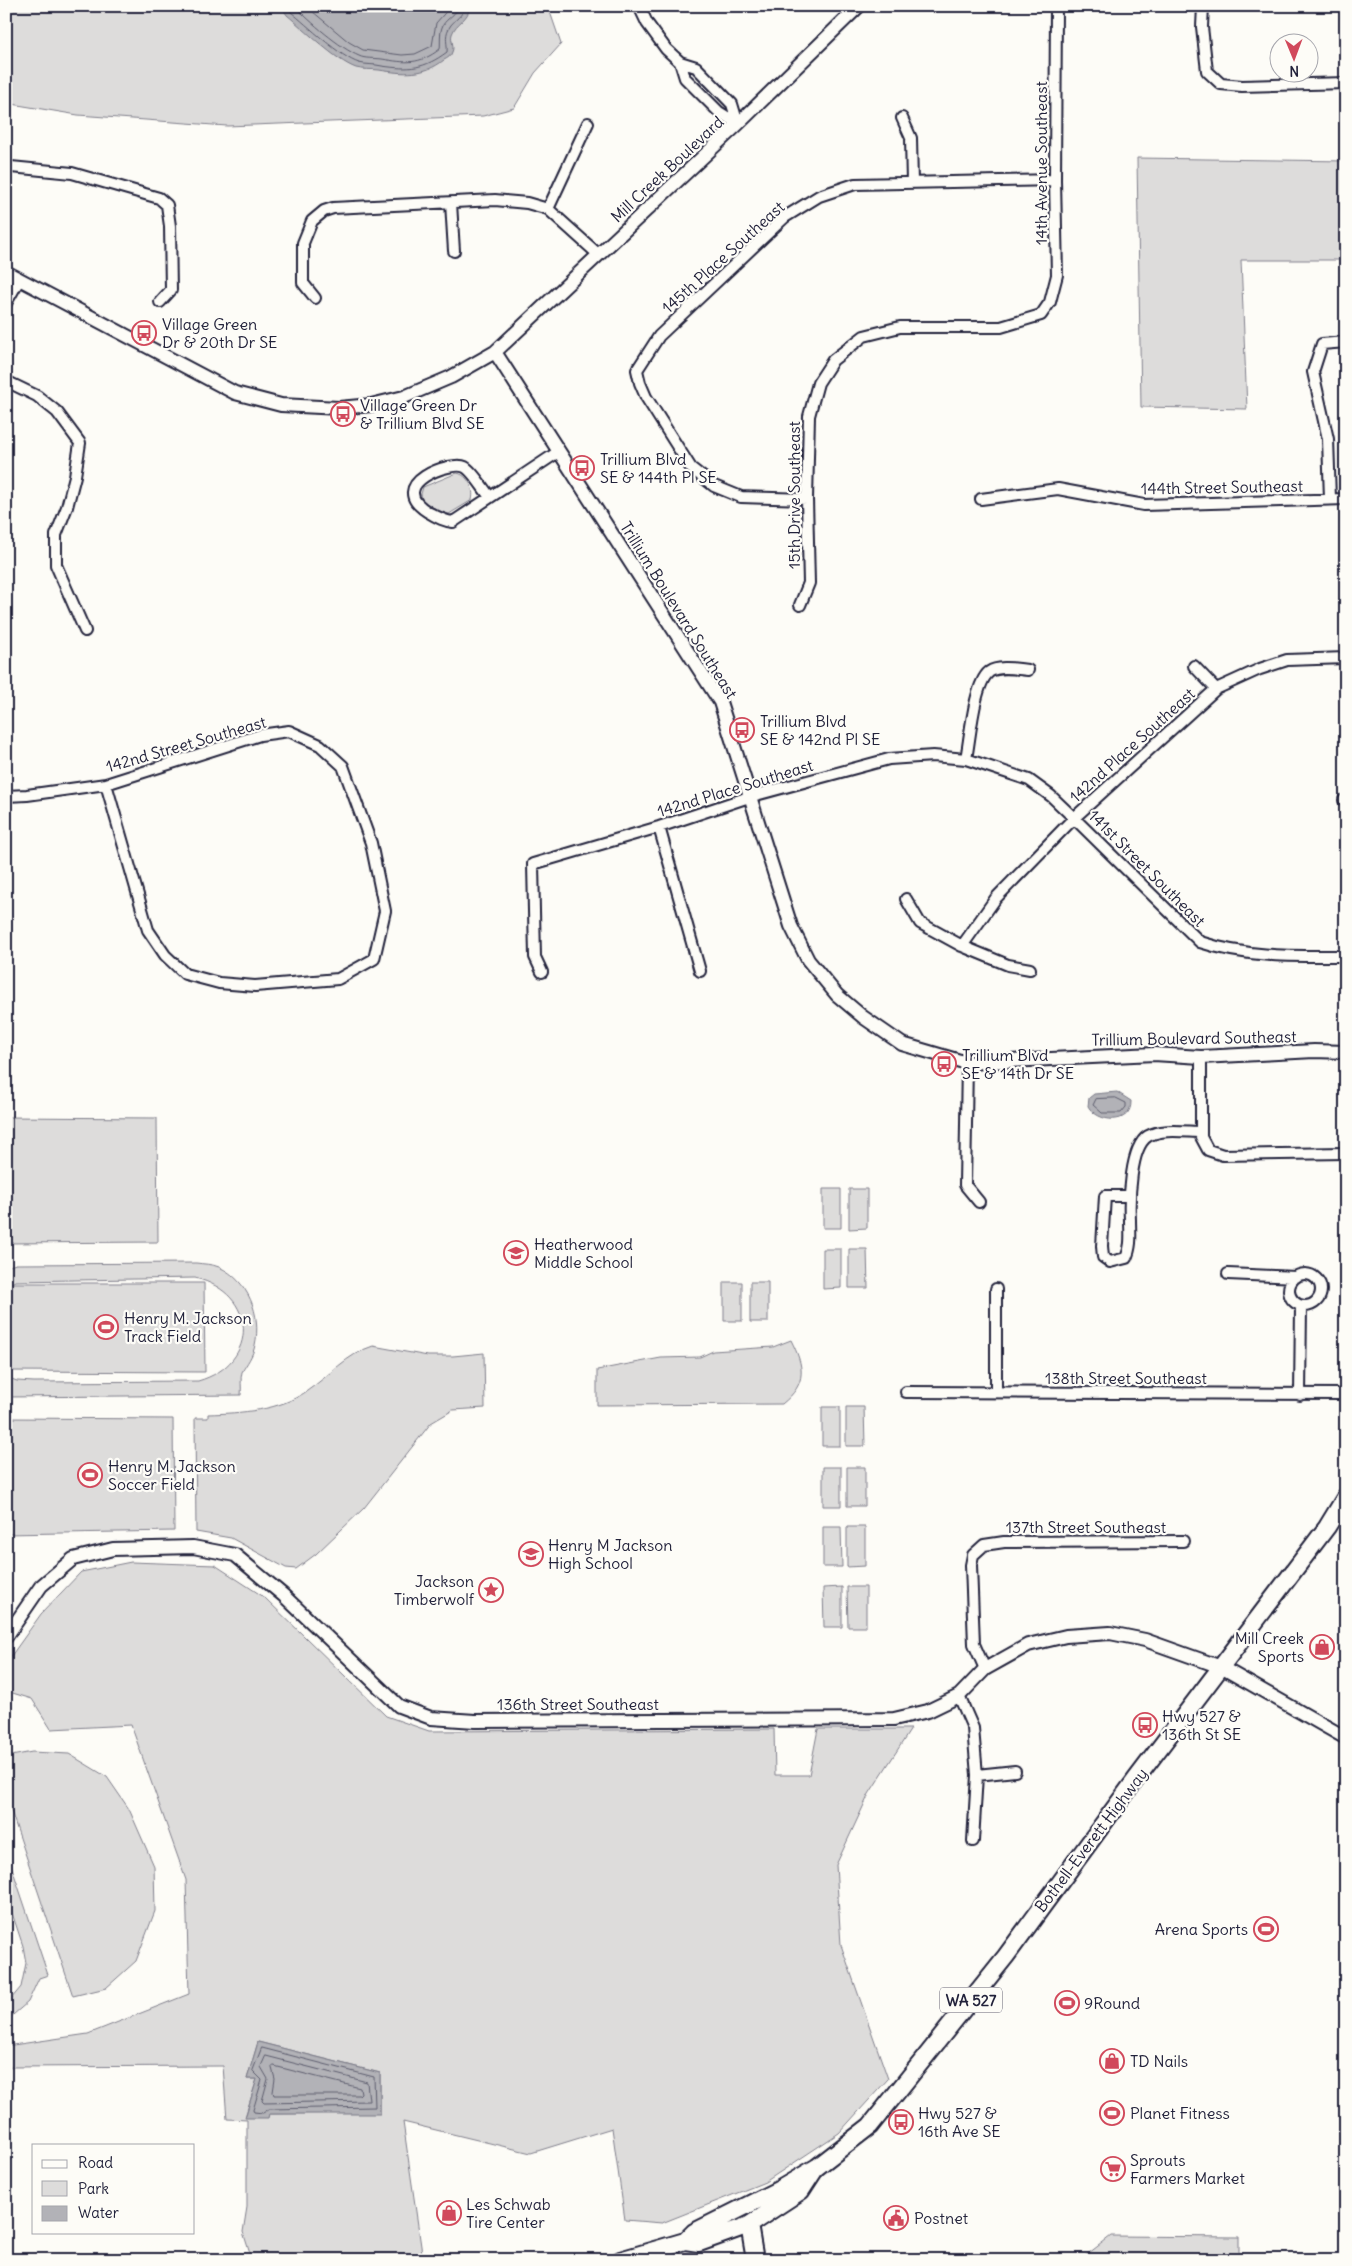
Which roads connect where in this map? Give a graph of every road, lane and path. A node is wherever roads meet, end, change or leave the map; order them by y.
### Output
1 (639, 6) edge
2 (859, 6) edge
3 (1056, 6) edge
4 (1203, 6) edge
5 (680, 62) junction
6 (1346, 83) edge
7 (902, 118) dead end
8 (588, 123) dead end
9 (738, 124) junction
10 (6, 169) edge
11 (1055, 180) junction
12 (912, 183) junction
13 (451, 203) junction
14 (548, 208) junction
15 (454, 251) dead end
16 (599, 256) junction
17 (6, 272) edge
18 (19, 280) junction
19 (315, 298) dead end
20 (160, 302) dead end
21 (6, 303) edge
22 (1346, 342) edge
23 (495, 352) junction
24 (833, 360) joint
25 (6, 381) edge
26 (558, 452) junction
27 (490, 498) junction
28 (807, 499) junction
29 (981, 499) dead end
30 (1330, 499) junction
31 (1346, 499) edge
32 (800, 605) dead end
33 (85, 632) dead end
34 (1346, 658) edge
35 (1194, 666) dead end
36 (1028, 670) dead end
37 (1216, 689) junction
38 (966, 759) junction
39 (106, 784) junction
40 (6, 796) edge
41 (752, 796) junction
42 (1074, 818) junction
43 (659, 827) junction
44 (906, 899) dead end
45 (962, 946) junction
46 (1346, 956) edge
47 (1030, 969) dead end
48 (700, 971) dead end
49 (542, 972) dead end
50 (1346, 1052) edge
51 (1201, 1057) junction
52 (967, 1063) junction
53 (1201, 1132) junction
54 (1346, 1153) edge
55 (1130, 1196) junction
56 (980, 1202) dead end
57 (1228, 1274) dead end
58 (1296, 1277) junction
59 (996, 1289) dead end
60 (1301, 1306) junction
61 (906, 1392) dead end
62 (996, 1392) junction
63 (1300, 1394) junction
64 (1346, 1394) edge
65 (1346, 1496) edge
66 (1183, 1541) dead end
67 (6, 1637) edge
68 (1221, 1667) junction
69 (985, 1669) junction
70 (959, 1696) junction
71 (1346, 1738) edge
72 (1015, 1772) dead end
73 (977, 1775) junction
74 (973, 1841) dead end
75 (817, 2167) junction
76 (778, 2190) junction
77 (749, 2225) junction
78 (685, 2241) junction
79 (620, 2260) edge
80 (755, 2260) edge

1 - 5 street
2 - 9 street, Mill Creek Boulevard
3 - 11 street, 14th Avenue Southeast
4 - 6 street
5 - 9 street
5 - 9 street
7 - 12 street
8 - 14 street
9 - 16 street, Mill Creek Boulevard
10 - 20 street
11 - 12 street, 145th Place Southeast
11 - 24 street, 14th Avenue Southeast
12 - 28 street, 145th Place Southeast
13 - 14 street
13 - 15 street
13 - 19 street
14 - 16 street
16 - 23 street, Mill Creek Boulevard
17 - 18 street, Mill Creek Boulevard
18 - 21 street
18 - 23 street, Mill Creek Boulevard
22 - 30 street
23 - 26 street, Trillium Boulevard Southeast
24 - 28 street, 15th Drive Southeast
25 - 33 street
26 - 27 street
26 - 41 street, Trillium Boulevard Southeast
27 - 27 street
28 - 32 street, 15th Drive Southeast
29 - 30 street, 144th Street Southeast
30 - 31 street, 144th Street Southeast
34 - 37 street, 142nd Place Southeast
35 - 37 street
36 - 38 street
37 - 42 street, 142nd Place Southeast
38 - 41 street, 142nd Place Southeast
38 - 42 street, 142nd Place Southeast
39 - 39 street, 142nd Street Southeast
39 - 40 street, 142nd Street Southeast
41 - 43 street, 142nd Place Southeast
41 - 52 street, Trillium Boulevard Southeast
42 - 45 street
42 - 46 street, 141st Street Southeast
43 - 48 street
43 - 49 street, 142nd Place Southeast
44 - 45 street
45 - 47 street
50 - 51 street, Trillium Boulevard Southeast
51 - 52 street, Trillium Boulevard Southeast
51 - 53 street
52 - 56 street
53 - 54 street
53 - 55 street
55 - 55 street
57 - 58 street
58 - 60 street
58 - 60 street
59 - 62 street
60 - 63 street
61 - 62 street, 138th Street Southeast
62 - 63 street, 138th Street Southeast
63 - 64 street, 138th Street Southeast
65 - 68 main road, Bothell-Everett Highway / WA 527
66 - 69 street, 137th Street Southeast
67 - 70 street, 136th Street Southeast
68 - 69 street, 136th Street Southeast
68 - 71 street, 136th Street Southeast
68 - 75 main road, Bothell-Everett Highway / WA 527
69 - 70 street, 136th Street Southeast
70 - 73 street
72 - 73 street
73 - 74 street
75 - 76 main road, Bothell-Everett Highway / WA 527
75 - 77 main road, Bothell-Everett Highway / WA 527
76 - 77 main road
76 - 78 main road, Bothell-Everett Highway / WA 527
77 - 78 main road, Bothell-Everett Highway / WA 527
77 - 80 main road
78 - 79 main road, Bothell-Everett Highway / WA 527

